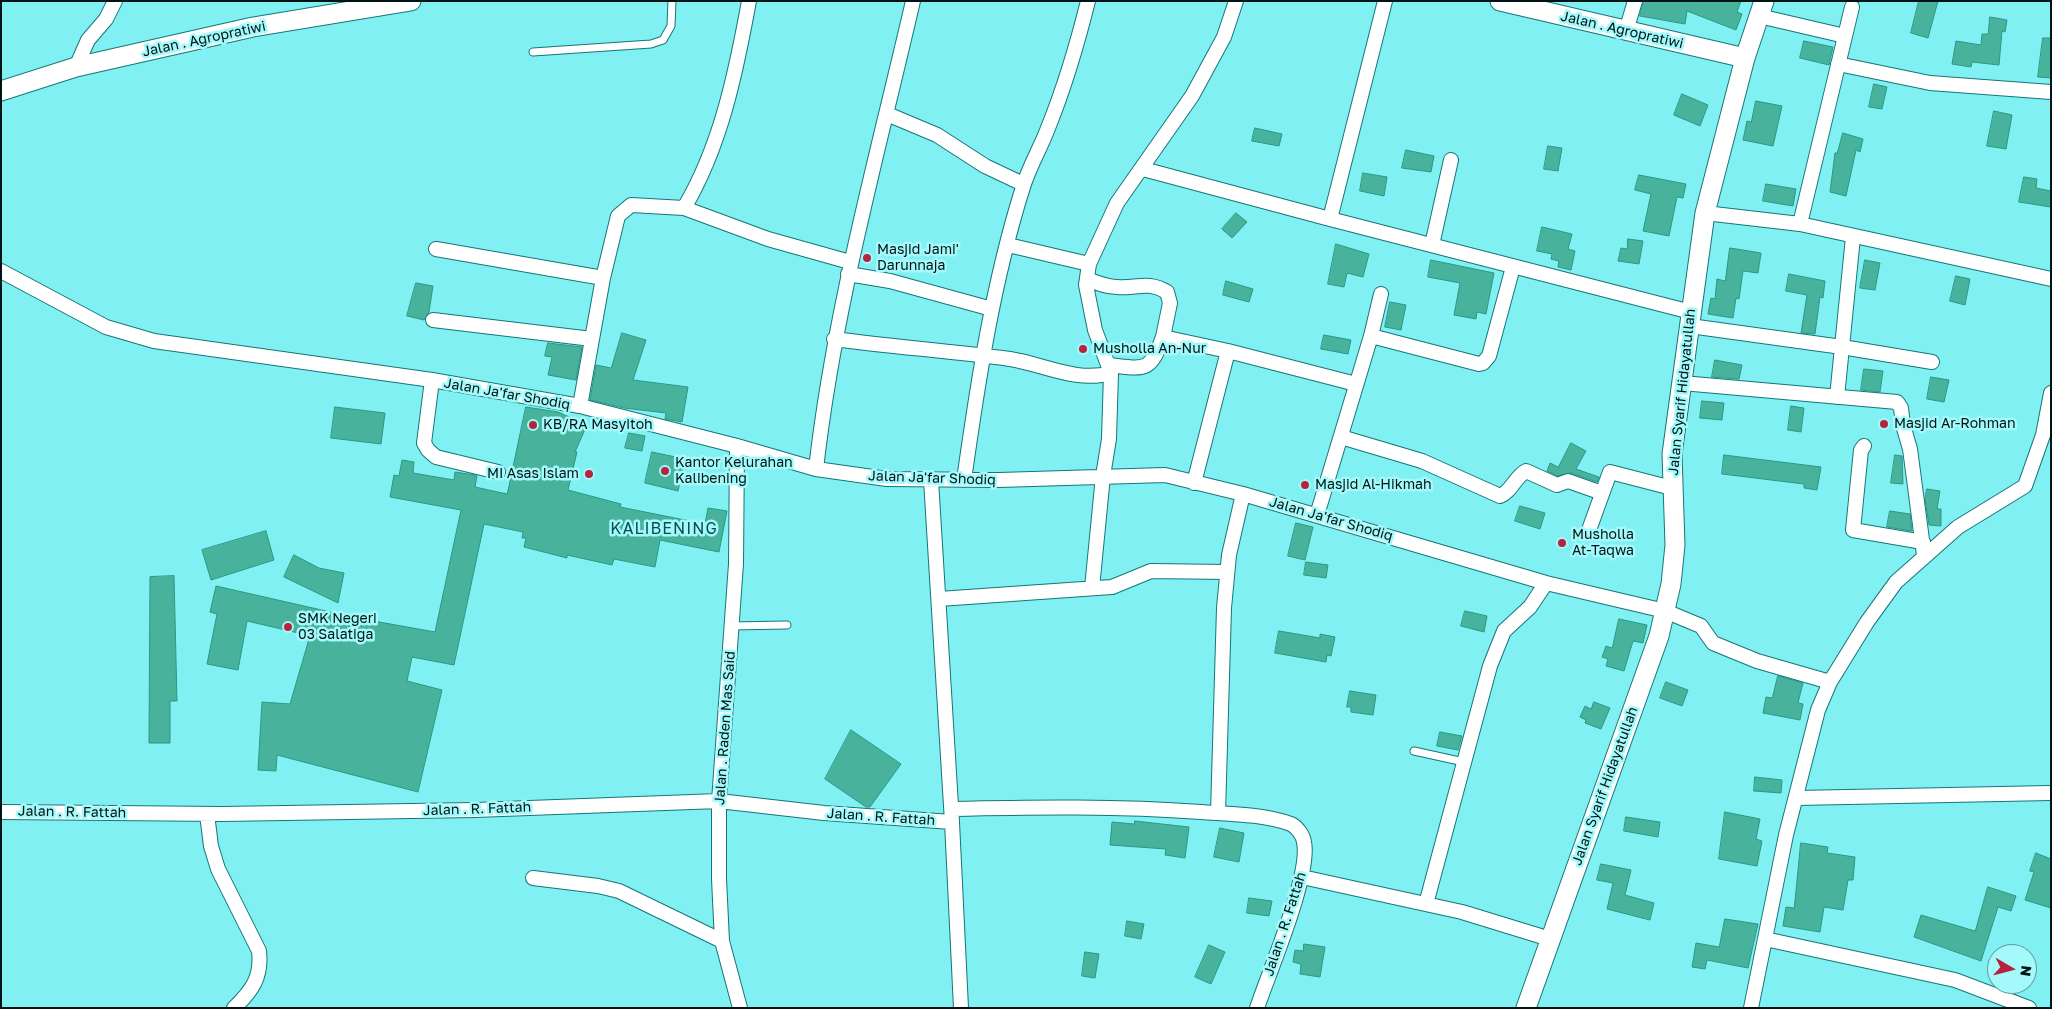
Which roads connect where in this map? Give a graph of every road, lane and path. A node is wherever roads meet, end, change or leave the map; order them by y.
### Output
1 (115, 1) edge
2 (411, 1) edge
3 (672, 1) edge
4 (750, 1) edge
5 (913, 1) edge
6 (1088, 1) edge
7 (1236, 1) edge
8 (1385, 1) edge
9 (1500, 1) edge
10 (1635, 1) edge
11 (1852, 7) dead end
12 (1762, 9) edge
13 (1626, 31) junction
14 (1845, 36) junction
15 (533, 52) dead end
16 (1745, 58) junction
17 (1838, 64) junction
18 (76, 67) junction
19 (1, 91) edge
20 (2051, 92) edge
21 (887, 114) junction
22 (1451, 160) dead end
23 (1143, 169) junction
24 (1024, 184) junction
25 (684, 208) junction
26 (1705, 213) junction
27 (1330, 219) junction
28 (1800, 224) junction
29 (1853, 237) junction
30 (1008, 245) junction
31 (1432, 245) junction
32 (436, 249) dead end
33 (1089, 264) junction
34 (1513, 266) junction
35 (849, 268) junction
36 (1, 271) edge
37 (603, 278) junction
38 (1087, 279) junction
39 (2051, 279) edge
40 (1381, 294) dead end
41 (992, 309) junction
42 (1690, 319) junction
43 (433, 320) dead end
44 (1371, 336) junction
45 (1163, 337) junction
46 (592, 339) junction
47 (834, 340) junction
48 (1842, 347) junction
49 (1228, 350) junction
50 (982, 357) junction
51 (1932, 362) dead end
52 (1110, 369) junction
53 (432, 380) junction
54 (1682, 383) junction
55 (1356, 384) junction
56 (2051, 393) edge
57 (1837, 397) junction
58 (580, 406) junction
59 (2047, 436) edge
60 (1341, 438) junction
61 (737, 446) junction
62 (1864, 446) dead end
63 (816, 469) junction
64 (498, 472) dead end
65 (1103, 476) junction
66 (932, 480) junction
67 (964, 480) junction
68 (1194, 483) junction
69 (1672, 488) junction
70 (1602, 493) junction
71 (1243, 494) junction
72 (1317, 515) junction
73 (1589, 530) dead end
74 (1924, 548) junction
75 (1227, 572) junction
76 (1546, 583) junction
77 (1092, 588) junction
78 (939, 599) junction
79 (1664, 611) junction
80 (787, 625) dead end
81 (732, 626) junction
82 (1830, 682) junction
83 (1414, 751) dead end
84 (1464, 762) junction
85 (2051, 793) edge
86 (1796, 798) junction
87 (719, 801) junction
88 (1, 812) edge
89 (1218, 813) junction
90 (207, 814) junction
91 (952, 815) junction
92 (1302, 877) junction
93 (533, 878) dead end
94 (1426, 904) junction
95 (1550, 939) junction
96 (1765, 939) junction
97 (722, 942) junction
98 (234, 1008) edge
99 (740, 1008) edge
100 (961, 1008) edge
101 (1257, 1008) edge
102 (1526, 1008) edge
103 (1751, 1008) edge
104 (2029, 1008) edge

1 - 18 street
2 - 18 street, Jalan . Agropratiwi
3 - 15 lane
4 - 25 street
5 - 21 street
6 - 24 street
7 - 23 street
8 - 27 street
9 - 13 street, Jalan . Agropratiwi
10 - 13 street
11 - 14 street
12 - 14 street
12 - 16 street, Jalan Syarif Hidayatullah
13 - 16 street, Jalan . Agropratiwi
14 - 17 street
16 - 26 street, Jalan Syarif Hidayatullah
17 - 20 street
17 - 28 street
18 - 19 street, Jalan . Agropratiwi
21 - 24 street
21 - 35 street
22 - 31 street
23 - 27 street
23 - 33 street
24 - 30 street
25 - 35 street
25 - 37 street
26 - 28 street
26 - 42 street, Jalan Syarif Hidayatullah
27 - 31 street
28 - 29 street
29 - 39 street
29 - 48 street
30 - 33 street
30 - 41 street
31 - 34 street
32 - 37 street
33 - 38 street
34 - 42 street
34 - 44 street
35 - 41 street
35 - 47 street
36 - 53 street, Jalan Ja'far Shodiq
37 - 46 street
38 - 45 street
38 - 52 street
40 - 44 street
41 - 50 street
42 - 48 street
42 - 54 street, Jalan Syarif Hidayatullah
43 - 46 street
44 - 55 street
45 - 49 street
45 - 52 street
46 - 58 street
47 - 50 street
47 - 63 street
48 - 51 street
48 - 57 street
49 - 55 street
49 - 68 street
50 - 52 street
50 - 67 street
52 - 65 street
53 - 58 street, Jalan Ja'far Shodiq
53 - 64 street
54 - 57 street
54 - 69 street, Jalan Syarif Hidayatullah
55 - 60 street
56 - 59 street
57 - 74 street
58 - 61 street, Jalan Ja'far Shodiq
59 - 74 street
60 - 70 street
60 - 72 street
61 - 63 street, Jalan Ja'far Shodiq
61 - 81 street, Jalan . Raden Mas Said
62 - 74 street
63 - 66 street, Jalan Ja'far Shodiq
65 - 67 street, Jalan Ja'far Shodiq
65 - 68 street, Jalan Ja'far Shodiq
65 - 77 street
66 - 67 street, Jalan Ja'far Shodiq
66 - 78 street
68 - 71 street, Jalan Ja'far Shodiq
69 - 70 street
69 - 79 street, Jalan Syarif Hidayatullah
70 - 73 street
71 - 72 street, Jalan Ja'far Shodiq
71 - 75 street
72 - 76 street, Jalan Ja'far Shodiq
74 - 82 street
75 - 77 street
75 - 89 street
76 - 79 street, Jalan Ja'far Shodiq
76 - 84 street
77 - 78 street
78 - 91 street
79 - 82 street, Jalan Ja'far Shodiq
79 - 95 street, Jalan Syarif Hidayatullah
80 - 81 lane
81 - 87 street, Jalan . Raden Mas Said
82 - 86 street
83 - 84 lane
84 - 94 street
85 - 86 street
86 - 96 street
87 - 90 street, Jalan . R. Fattah
87 - 91 street, Jalan . R. Fattah
87 - 97 street, Jalan . Raden Mas Said
88 - 90 street, Jalan . R. Fattah
89 - 91 street, Jalan . R. Fattah
89 - 92 street, Jalan . R. Fattah
90 - 98 street
91 - 100 street
92 - 94 street
92 - 101 street, Jalan . R. Fattah
93 - 97 street
94 - 95 street
95 - 102 street, Jalan Syarif Hidayatullah
96 - 103 street
96 - 104 street
97 - 99 street, Jalan . Raden Mas Said

